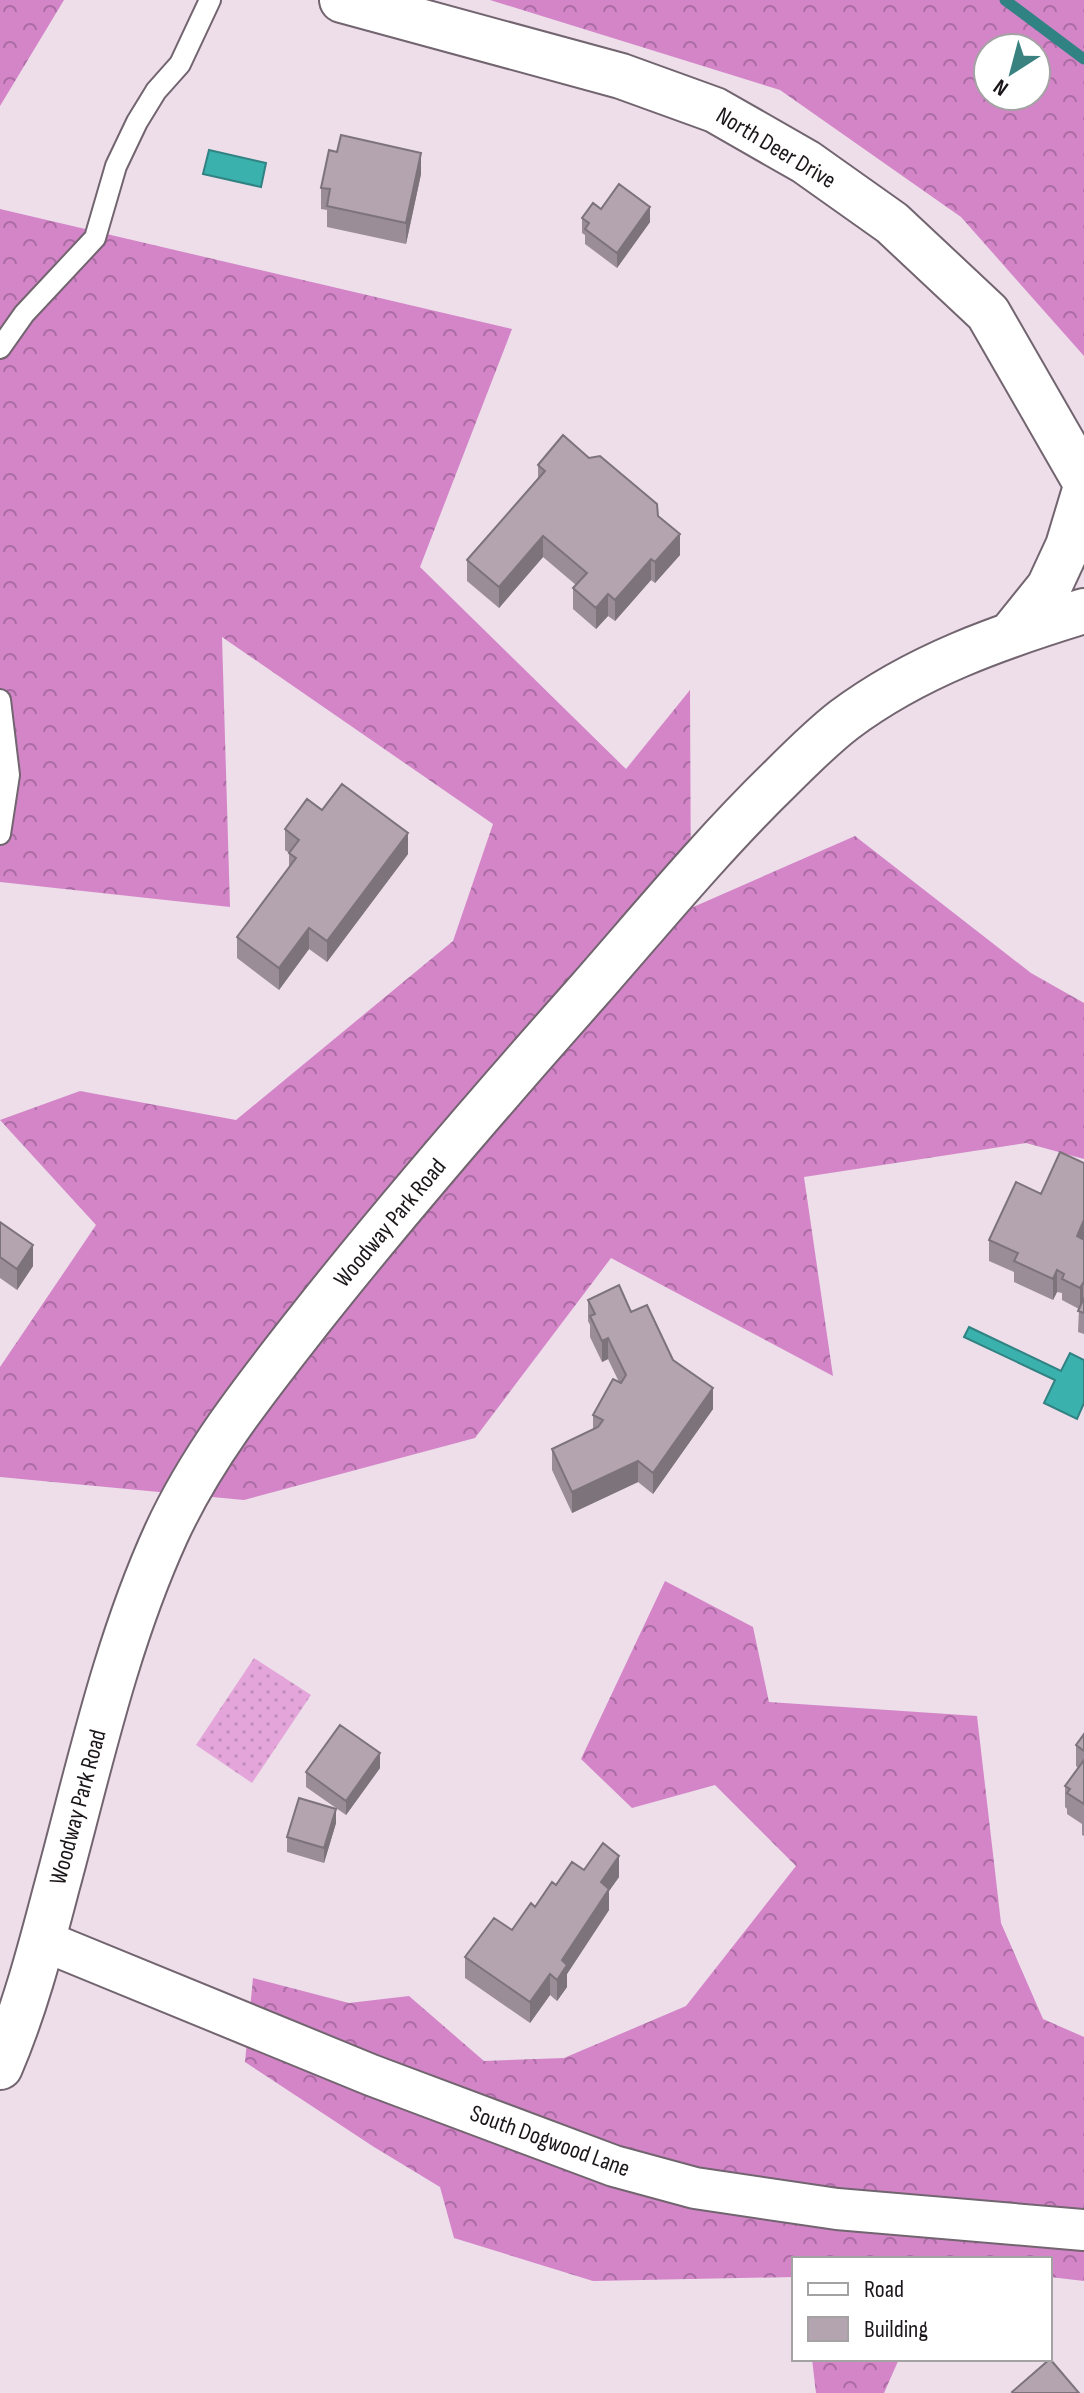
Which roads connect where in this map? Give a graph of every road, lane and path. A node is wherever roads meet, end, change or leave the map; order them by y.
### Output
1 (210, 0) edge
2 (342, 0) edge
3 (0, 348) edge
4 (1084, 480) edge
5 (1084, 493) edge
6 (1084, 611) edge
7 (1012, 633) junction
8 (0, 700) edge
9 (0, 834) edge
10 (44, 1941) junction
11 (3, 2051) edge
12 (1084, 2230) edge

1 - 3 lane
2 - 4 street, North Deer Drive
5 - 7 street
6 - 7 street, Woodway Park Road
7 - 10 street, Woodway Park Road
8 - 9 lane
10 - 11 street, Woodway Park Road
10 - 12 street, South Dogwood Lane

